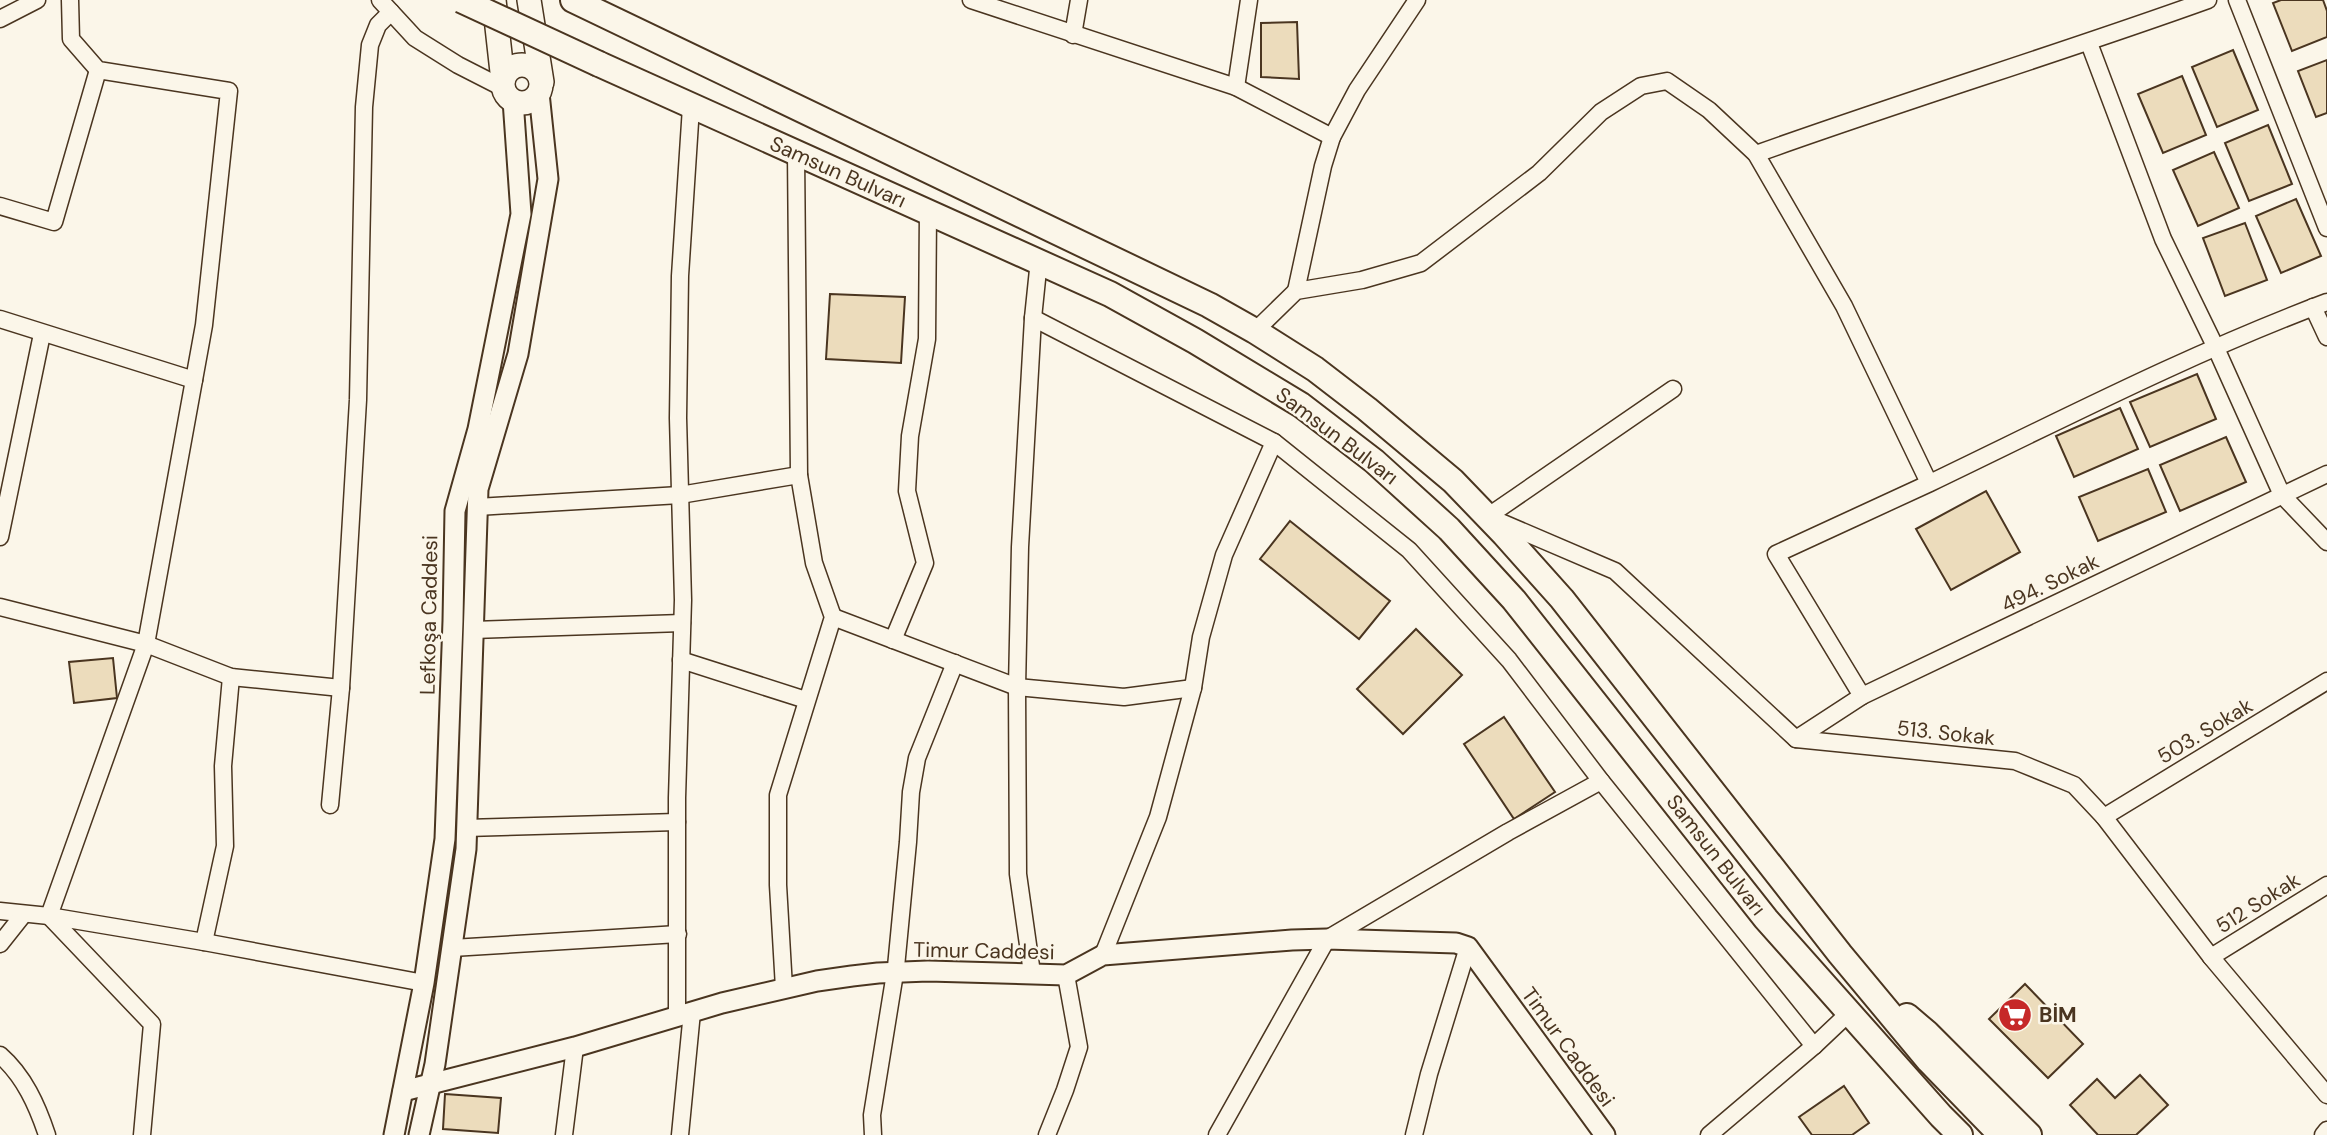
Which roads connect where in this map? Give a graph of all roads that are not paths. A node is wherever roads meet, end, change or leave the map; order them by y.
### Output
1 (37, 0) edge
2 (70, 0) edge
3 (461, 0) edge
4 (494, 0) edge
5 (529, 0) edge
6 (573, 0) edge
7 (971, 0) edge
8 (1079, 0) edge
9 (1250, 0) edge
10 (1417, 0) edge
11 (2208, 0) edge
12 (2237, 0) edge
13 (387, 4) edge
14 (0, 19) edge
15 (1073, 35) junction
16 (2089, 43) junction
17 (98, 70) junction
18 (1236, 87) junction
19 (540, 88) junction
20 (507, 90) junction
21 (691, 107) junction
22 (1332, 138) junction
23 (796, 153) junction
24 (1756, 155) junction
25 (0, 206) edge
26 (929, 212) junction
27 (2327, 228) edge
28 (1039, 260) junction
29 (1296, 291) junction
30 (2320, 305) edge
31 (1033, 318) junction
32 (0, 319) edge
33 (1255, 331) junction
34 (42, 334) junction
35 (2327, 337) edge
36 (2215, 346) junction
37 (194, 380) junction
38 (1673, 389) dead end
39 (1274, 442) junction
40 (2327, 474) edge
41 (799, 475) junction
42 (1930, 483) junction
43 (680, 495) junction
44 (2283, 495) junction
45 (477, 507) junction
46 (1487, 517) junction
47 (0, 537) edge
48 (2327, 542) edge
49 (0, 607) edge
50 (832, 617) junction
51 (682, 623) junction
52 (473, 630) junction
53 (893, 640) junction
54 (146, 644) junction
55 (681, 660) junction
56 (955, 663) junction
57 (231, 677) junction
58 (2327, 681) edge
59 (1017, 687) junction
60 (341, 688) junction
61 (1192, 688) junction
62 (1863, 696) junction
63 (806, 700) junction
64 (1796, 739) junction
65 (1601, 781) junction
66 (330, 804) dead end
67 (2104, 817) junction
68 (677, 822) junction
69 (466, 828) junction
70 (2327, 885) edge
71 (0, 911) edge
72 (23, 915) junction
73 (48, 916) junction
74 (678, 934) junction
75 (1326, 939) junction
76 (204, 942) junction
77 (0, 944) edge
78 (1468, 947) junction
79 (452, 948) junction
80 (1103, 956) junction
81 (2211, 957) junction
82 (895, 972) junction
83 (1855, 972) junction
84 (1032, 973) junction
85 (1066, 975) junction
86 (424, 983) junction
87 (784, 988) junction
88 (685, 1014) junction
89 (1857, 1020) junction
90 (1814, 1046) junction
91 (575, 1047) junction
92 (0, 1055) edge
93 (430, 1084) junction
94 (403, 1091) junction
95 (2327, 1095) edge
96 (2327, 1130) edge
97 (47, 1135) edge
98 (142, 1135) edge
99 (394, 1135) edge
100 (419, 1135) edge
101 (564, 1135) edge
102 (680, 1135) edge
103 (873, 1135) edge
104 (1046, 1135) edge
105 (1217, 1135) edge
106 (1413, 1135) edge
107 (1605, 1135) edge
108 (1709, 1135) edge
109 (1940, 1135) edge
110 (1960, 1135) edge
111 (2001, 1135) edge
112 (2029, 1135) edge
113 (2323, 1135) edge

1 - 14 street
2 - 17 street
3 - 21 main road, Samsun Bulvarı, bridge
4 - 20 main road
5 - 19 main road
6 - 33 main road
7 - 15 street
8 - 15 street
9 - 18 street
10 - 22 street
11 - 16 street
12 - 27 street
13 - 20 street
13 - 60 street
15 - 18 street
16 - 24 street
16 - 36 street
17 - 25 street
17 - 37 street
18 - 22 street
19 - 20 main road
19 - 20 main road
19 - 45 street
20 - 86 street, Lefkoşa Caddesi
21 - 23 main road, Samsun Bulvarı
21 - 43 street
22 - 29 street
23 - 26 main road, Samsun Bulvarı
23 - 41 street
24 - 29 street
24 - 42 street
26 - 28 main road, Samsun Bulvarı
26 - 53 street
28 - 31 street
28 - 89 main road, Samsun Bulvarı
29 - 33 street
30 - 35 street
30 - 36 street
31 - 39 street
31 - 59 street
32 - 34 street
33 - 46 main road
34 - 37 street
34 - 47 street
36 - 42 street
36 - 44 street
37 - 54 street
38 - 46 street
39 - 61 street
39 - 65 street
40 - 44 street, 494. Sokak
41 - 43 street
41 - 50 street
42 - 62 street
43 - 45 street
43 - 51 street
44 - 48 street
44 - 62 street, 494. Sokak
45 - 52 street
46 - 64 street
46 - 83 main road
49 - 54 street
50 - 53 street
50 - 63 street
51 - 52 street
51 - 55 street
52 - 69 street
53 - 56 street
54 - 57 street
54 - 73 street
55 - 63 street
55 - 68 street
56 - 59 street
56 - 82 street
57 - 60 street
57 - 76 street
58 - 67 street, 503. Sokak
59 - 61 street
59 - 84 street
60 - 66 street
61 - 80 street
62 - 64 street, 494. Sokak
63 - 87 street
64 - 67 street, 513. Sokak
65 - 75 street
65 - 90 street
67 - 81 street, 513. Sokak
68 - 69 street
68 - 74 street
69 - 79 street
70 - 81 street, 512 Sokak
71 - 72 street
72 - 73 street
72 - 77 street
73 - 76 street
73 - 98 street
74 - 79 street
74 - 88 street
75 - 78 street, Timur Caddesi
75 - 80 street, Timur Caddesi
75 - 105 street
76 - 86 street
78 - 106 street
78 - 107 street, Timur Caddesi
79 - 93 street
80 - 85 street, Timur Caddesi
81 - 95 street, 513. Sokak
82 - 84 street, Timur Caddesi
82 - 87 street, Timur Caddesi
82 - 103 street
83 - 111 main road
83 - 112 main road
84 - 85 street, Timur Caddesi
85 - 104 street
86 - 94 street, Lefkoşa Caddesi
87 - 88 street, Timur Caddesi
88 - 91 street, Timur Caddesi
88 - 102 street
89 - 90 street
89 - 109 main road
89 - 110 main road, Samsun Bulvarı
90 - 108 street
91 - 93 street, Timur Caddesi
91 - 101 street
92 - 97 street
93 - 94 street, Timur Caddesi
93 - 100 street
94 - 99 street, Lefkoşa Caddesi
96 - 113 street

